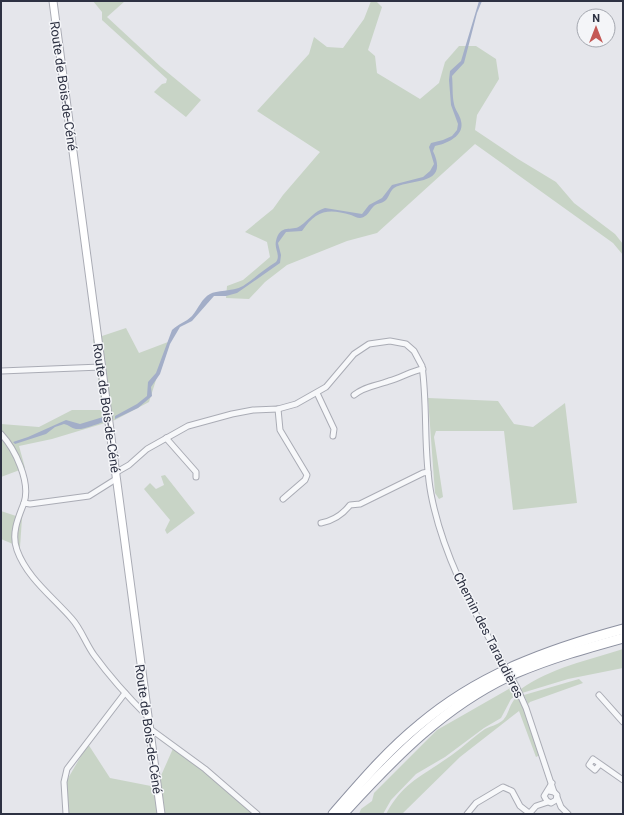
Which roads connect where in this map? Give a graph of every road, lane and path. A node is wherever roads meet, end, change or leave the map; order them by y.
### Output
1 (53, 1) edge
2 (101, 367) junction
3 (423, 369) junction
4 (1, 372) edge
5 (317, 393) junction
6 (354, 396) dead end
7 (278, 409) junction
8 (1, 434) edge
9 (333, 436) dead end
10 (166, 438) junction
11 (428, 472) junction
12 (116, 476) junction
13 (196, 477) dead end
14 (283, 499) dead end
15 (24, 503) junction
16 (320, 523) dead end
17 (623, 629) edge
18 (623, 638) edge
19 (125, 693) junction
20 (599, 695) dead end
21 (148, 717) junction
22 (623, 722) edge
23 (149, 728) junction
24 (600, 764) dead end
25 (623, 780) edge
26 (544, 797) junction
27 (552, 797) junction
28 (539, 804) junction
29 (529, 813) edge
30 (66, 814) edge
31 (161, 814) edge
32 (257, 814) edge
33 (333, 814) edge
34 (344, 814) edge
35 (467, 814) edge
36 (568, 814) edge

1 - 2 street, Route de Bois-de-Céné
2 - 4 street
2 - 12 street, Route de Bois-de-Céné
3 - 5 street, Chemin des Taraudières
3 - 6 street
3 - 11 street, Chemin des Taraudières
5 - 7 street, Chemin des Taraudières
5 - 9 street
7 - 10 street, Chemin des Taraudières
7 - 14 street
8 - 15 street
10 - 12 street, Chemin des Taraudières
10 - 13 street
11 - 16 street
11 - 27 street, Chemin des Taraudières, bridge
12 - 15 street, Chemin des Taraudières
12 - 21 street, Route de Bois-de-Céné
15 - 19 street
17 - 33 highway
18 - 34 highway
19 - 21 street
19 - 30 street
20 - 22 street
21 - 23 street, Route de Bois-de-Céné
23 - 31 street, Route de Bois-de-Céné
23 - 32 street
24 - 25 street
26 - 27 street
26 - 27 street
26 - 28 street
27 - 28 street
27 - 36 street
28 - 29 street
29 - 35 street

